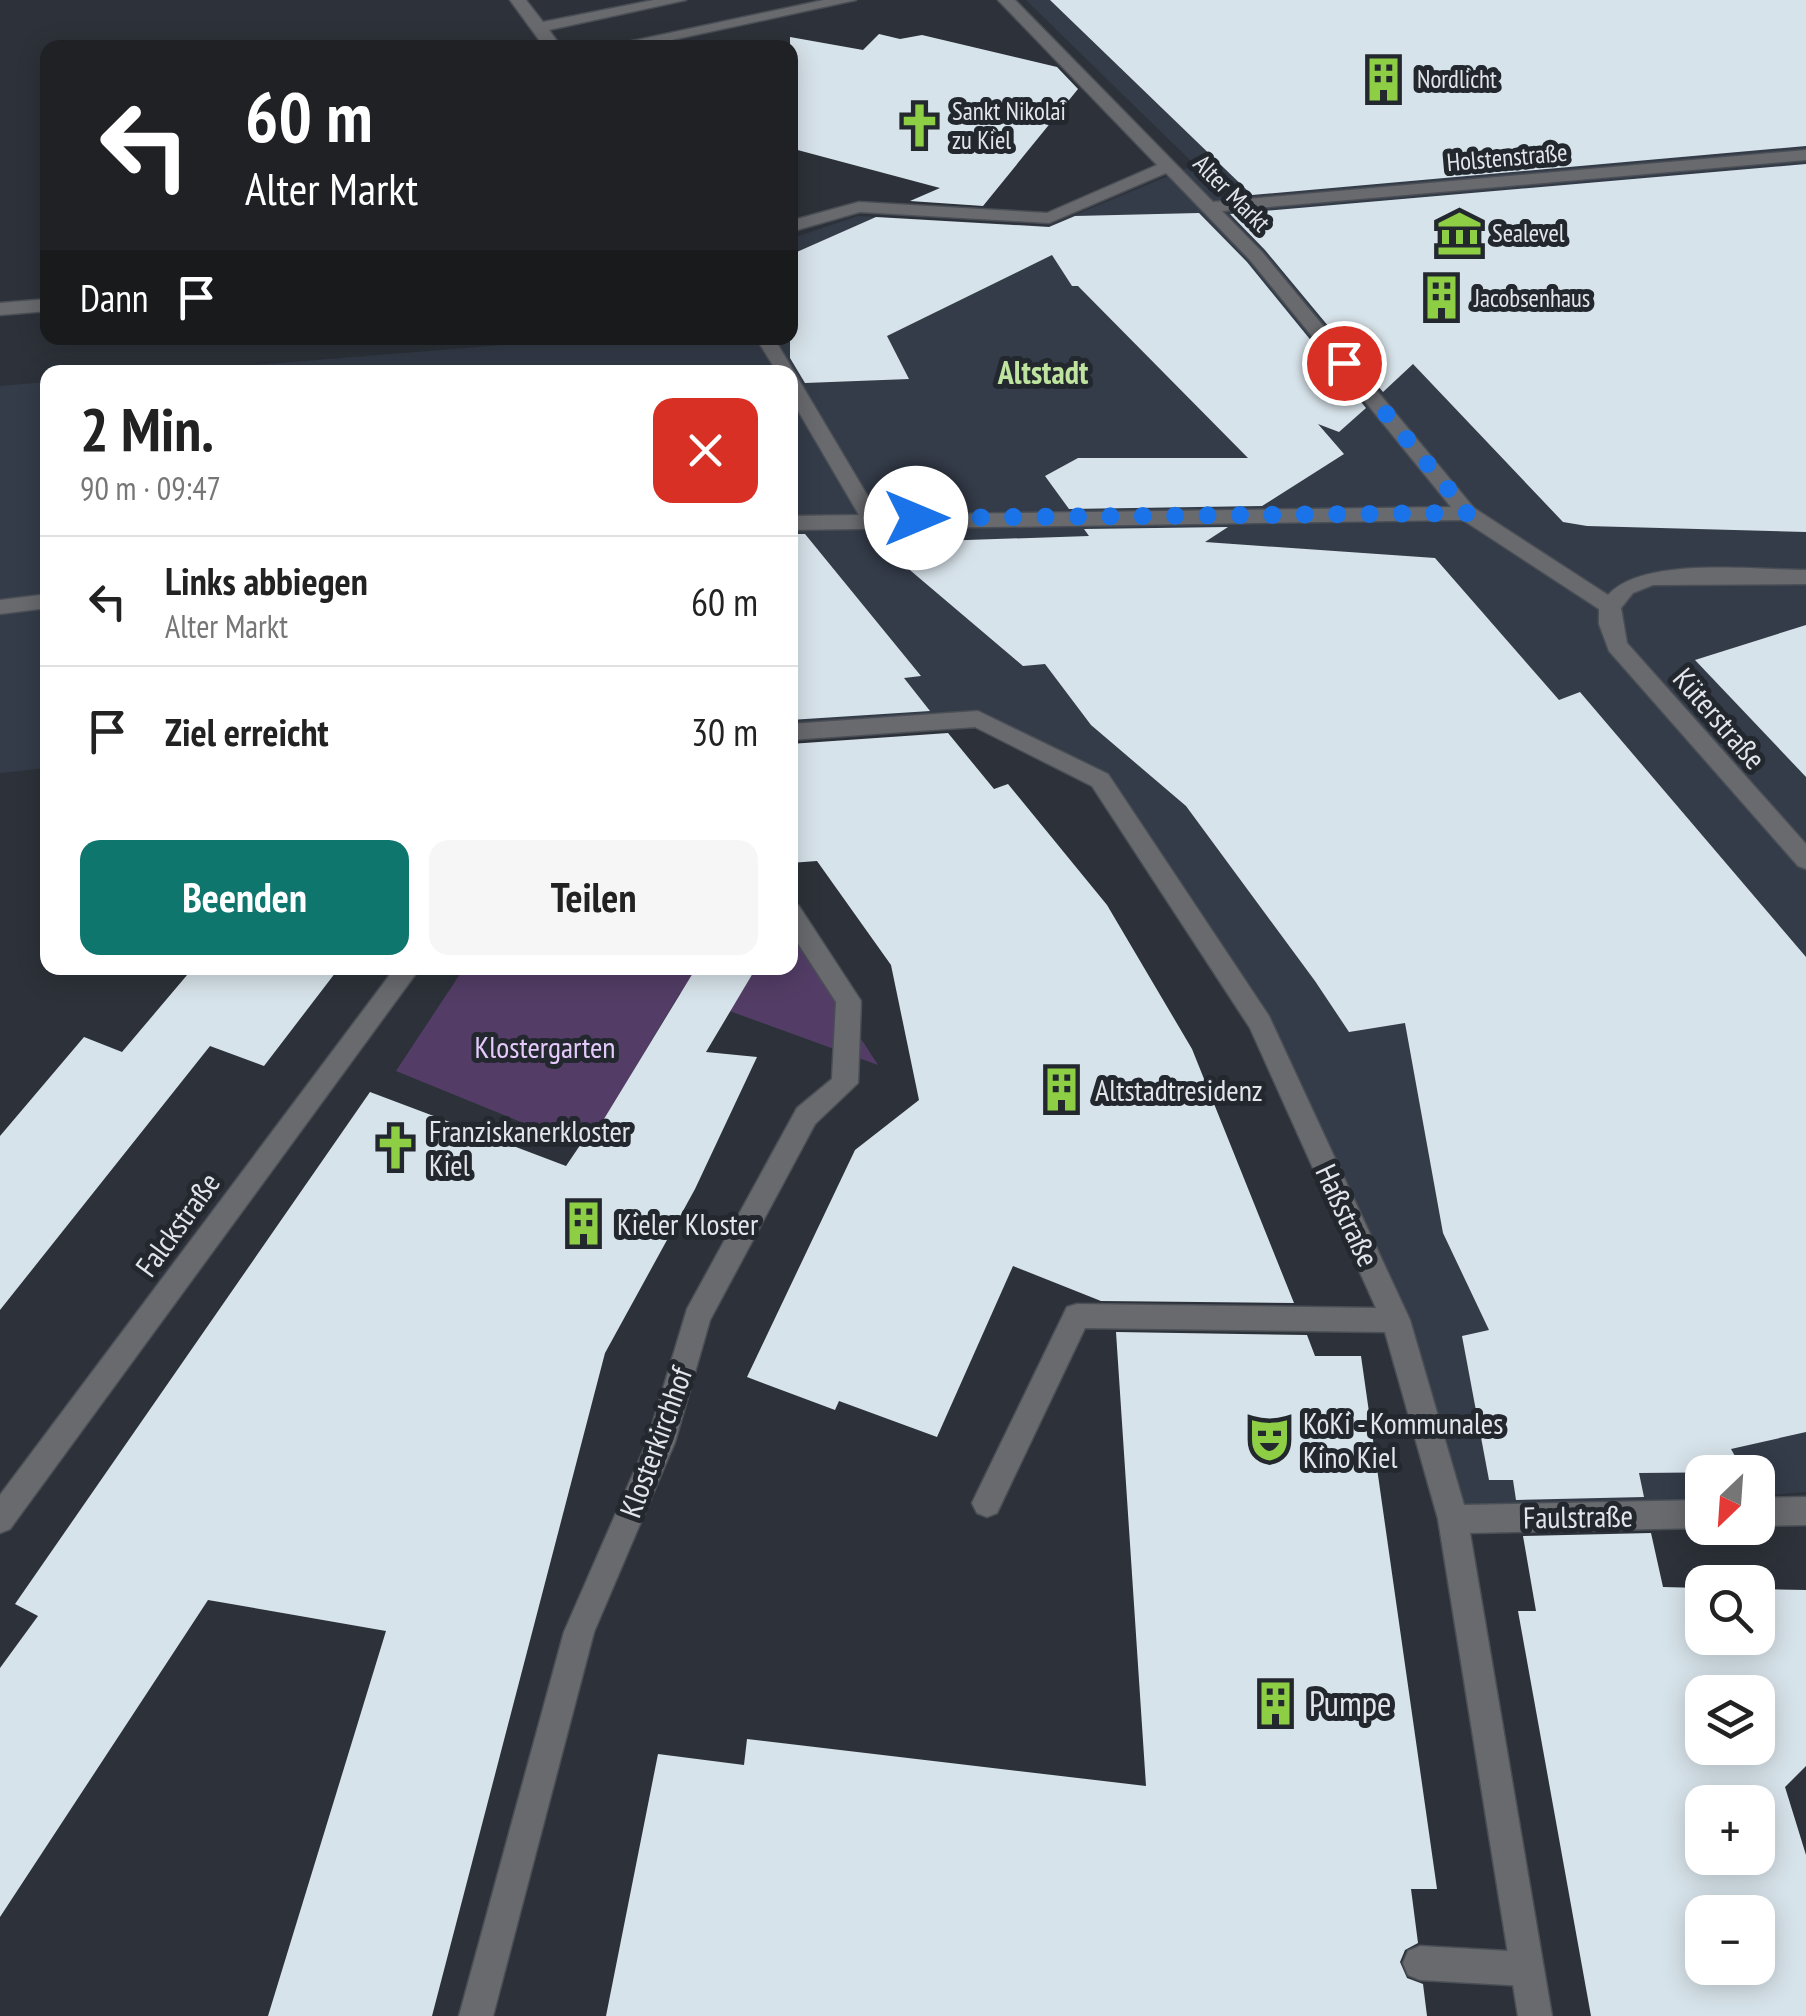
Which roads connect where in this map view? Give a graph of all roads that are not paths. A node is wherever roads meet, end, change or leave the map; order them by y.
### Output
1 (518, 0) edge
2 (678, 0) edge
3 (848, 0) edge
4 (1006, 0) edge
5 (541, 27) junction
6 (549, 40) edge
7 (648, 40) edge
8 (1806, 155) edge
9 (1166, 167) junction
10 (1211, 207) junction
11 (798, 226) edge
12 (40, 306) edge
13 (0, 309) edge
14 (798, 394) edge
15 (1468, 513) junction
16 (871, 519) junction
17 (798, 523) edge
18 (1806, 577) edge
19 (40, 601) edge
20 (0, 606) edge
21 (1610, 606) junction
22 (798, 731) edge
23 (1806, 860) edge
24 (798, 924) edge
25 (403, 975) edge
26 (1396, 1320) junction
27 (986, 1503) dead end
28 (1775, 1512) edge
29 (1806, 1512) edge
30 (1685, 1514) edge
31 (0, 1518) edge
32 (1453, 1518) junction
33 (1420, 1963) dead end
34 (1527, 1969) junction
35 (476, 2016) edge
36 (1536, 2016) edge

1 - 5 street
2 - 5 street
3 - 7 street
4 - 9 street
5 - 6 street
8 - 10 street, Holstenstraße
9 - 10 street, Alter Markt
9 - 11 street, Alter Markt
10 - 15 street, Alter Markt
12 - 13 street
14 - 16 street
15 - 16 street
15 - 21 street, Alter Markt
16 - 17 street
18 - 21 street
19 - 20 street
21 - 23 street, Küterstraße
22 - 26 street, Haßstraße
24 - 35 street, Klosterkirchhof
25 - 31 street, Falckstraße
26 - 27 street
26 - 32 street, Haßstraße
28 - 29 street
30 - 32 street, Faulstraße
32 - 34 street, Haßstraße
33 - 34 street
34 - 36 street, Haßstraße

